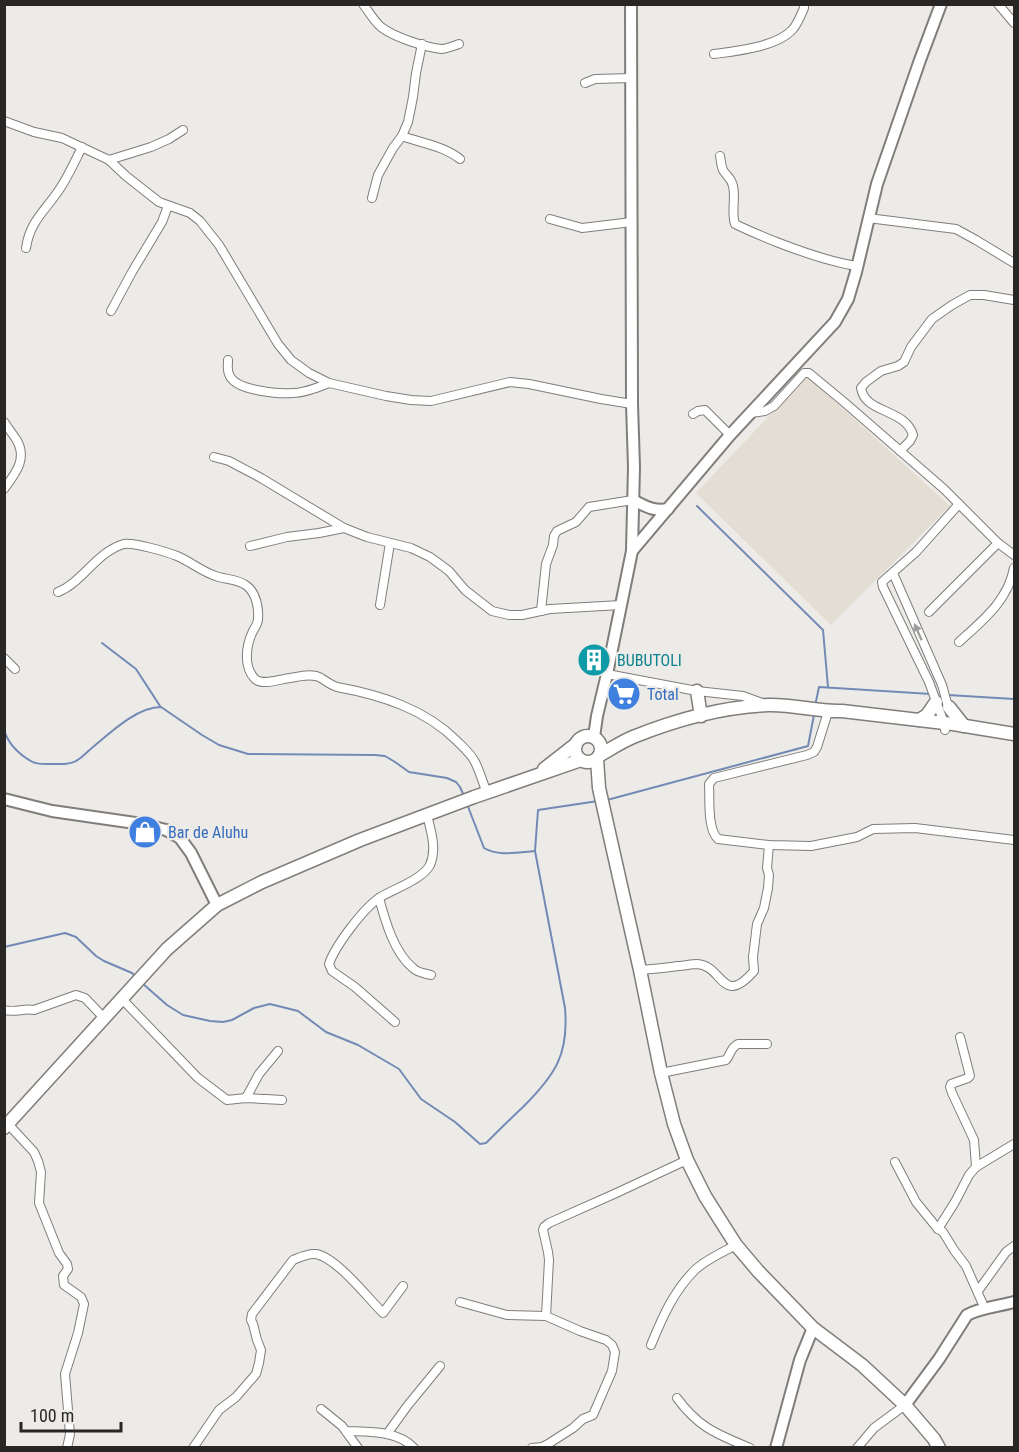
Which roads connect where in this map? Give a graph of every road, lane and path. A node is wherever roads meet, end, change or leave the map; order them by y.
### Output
1 (363, 4) edge
2 (632, 4) edge
3 (804, 4) edge
4 (941, 4) edge
5 (998, 4) edge
6 (1014, 23) edge
7 (422, 44) junction
8 (459, 44) dead end
9 (714, 54) dead end
10 (631, 78) junction
11 (585, 83) dead end
12 (4, 121) edge
13 (183, 130) dead end
14 (402, 136) junction
15 (82, 147) junction
16 (720, 156) dead end
17 (460, 159) dead end
18 (109, 160) junction
19 (372, 198) dead end
20 (168, 206) junction
21 (868, 218) junction
22 (550, 219) dead end
23 (632, 222) junction
24 (26, 248) dead end
25 (1014, 263) edge
26 (857, 266) junction
27 (1014, 300) edge
28 (111, 311) dead end
29 (228, 360) dead end
30 (329, 383) junction
31 (632, 404) junction
32 (751, 413) junction
33 (693, 414) dead end
34 (4, 422) edge
35 (730, 435) junction
36 (900, 451) junction
37 (214, 457) dead end
38 (4, 489) edge
39 (633, 500) junction
40 (959, 504) junction
41 (668, 509) junction
42 (344, 528) junction
43 (390, 543) junction
44 (998, 543) junction
45 (250, 546) dead end
46 (632, 550) junction
47 (1014, 555) edge
48 (1014, 568) edge
49 (892, 573) junction
50 (58, 592) dead end
51 (380, 605) dead end
52 (621, 605) junction
53 (541, 611) junction
54 (929, 612) dead end
55 (959, 642) dead end
56 (4, 658) edge
57 (15, 669) dead end
58 (607, 674) junction
59 (697, 691) junction
60 (942, 703) junction
61 (770, 705) junction
62 (827, 711) junction
63 (701, 716) junction
64 (919, 720) junction
65 (952, 727) junction
66 (1014, 734) edge
67 (631, 738) junction
68 (588, 739) junction
69 (1014, 740) edge
70 (598, 757) junction
71 (582, 761) junction
72 (535, 776) junction
73 (600, 790) junction
74 (487, 793) junction
75 (4, 799) edge
76 (427, 815) junction
77 (1014, 840) edge
78 (769, 846) junction
79 (379, 898) junction
80 (217, 905) junction
81 (640, 970) junction
82 (431, 975) dead end
83 (122, 999) junction
84 (4, 1010) edge
85 (104, 1018) junction
86 (395, 1022) dead end
87 (960, 1037) dead end
88 (767, 1044) dead end
89 (278, 1051) dead end
90 (661, 1073) junction
91 (246, 1098) junction
92 (266, 1099) dead end
93 (6, 1126) edge
94 (1014, 1144) edge
95 (687, 1160) junction
96 (895, 1162) dead end
97 (976, 1167) junction
98 (938, 1228) junction
99 (736, 1245) junction
100 (1014, 1246) edge
101 (403, 1286) dead end
102 (978, 1291) junction
103 (460, 1302) dead end
104 (1014, 1302) edge
105 (985, 1309) junction
106 (546, 1316) junction
107 (813, 1328) junction
108 (651, 1345) dead end
109 (440, 1366) dead end
110 (677, 1398) dead end
111 (905, 1405) junction
112 (321, 1408) dead end
113 (346, 1431) junction
114 (387, 1434) junction
115 (67, 1448) edge
116 (193, 1448) edge
117 (358, 1448) edge
118 (414, 1448) edge
119 (532, 1448) edge
120 (750, 1448) edge
121 (776, 1448) edge
122 (857, 1448) edge
123 (939, 1448) edge

1 - 7 street
2 - 10 street
3 - 9 street
4 - 21 street
5 - 6 street
7 - 8 street
7 - 14 street
10 - 11 street
10 - 23 street
12 - 15 street
13 - 18 street
14 - 17 street
14 - 19 street
15 - 18 street
15 - 24 street
16 - 26 street
18 - 20 street
20 - 28 street
20 - 30 street
21 - 25 street
21 - 26 street
22 - 23 street
23 - 31 street
26 - 32 street
27 - 36 street
29 - 30 street
30 - 31 street
31 - 39 street
32 - 35 street
32 - 36 street
33 - 35 street
34 - 38 street
35 - 41 street
36 - 40 street
37 - 42 street
39 - 41 street
39 - 46 street
39 - 53 street
40 - 44 street
40 - 49 street
41 - 46 street
42 - 43 street
42 - 45 street
43 - 51 street
43 - 53 street
44 - 47 street
44 - 54 street
46 - 52 street
48 - 55 street
60 -> 49 street
49 - 60 street
50 - 74 street
52 - 53 street
52 - 58 street
56 - 57 street
58 - 59 street
58 - 68 street
59 - 61 street
59 - 63 main road
60 - 64 main road
60 - 65 main road
60 - 65 street
61 - 62 main road
61 - 63 main road
62 - 64 main road
62 - 65 main road
62 - 78 street
63 - 67 main road
64 - 65 main road
65 - 66 main road
65 - 69 main road
67 - 68 main road
67 - 70 main road
68 - 70 main road
68 - 71 main road
68 - 72 main road
70 - 71 main road
70 - 73 main road
71 - 72 main road
71 - 73 main road
72 - 74 main road
73 - 81 main road
74 - 76 main road
75 - 80 street
76 - 79 street
76 - 80 main road
77 - 78 street
78 - 81 street
79 - 82 street
79 - 86 street
80 - 83 main road
81 - 90 main road
83 - 85 main road
83 - 91 street
84 - 85 street
85 - 93 main road
87 - 97 street
88 - 90 street
89 - 91 street
90 - 95 main road
91 - 92 street
93 - 115 street
94 - 97 street
95 - 99 main road
95 - 106 street
96 - 98 street
97 - 98 street
98 - 102 street
99 - 107 main road
99 - 108 street
100 - 102 street
101 - 116 street
102 - 105 street
103 - 106 street
104 - 105 street
105 - 111 street
106 - 119 street
107 - 111 main road
107 - 121 street
109 - 114 street
110 - 120 street
111 - 122 street
111 - 123 main road
112 - 113 street
113 - 114 street
113 - 117 street
114 - 118 street

